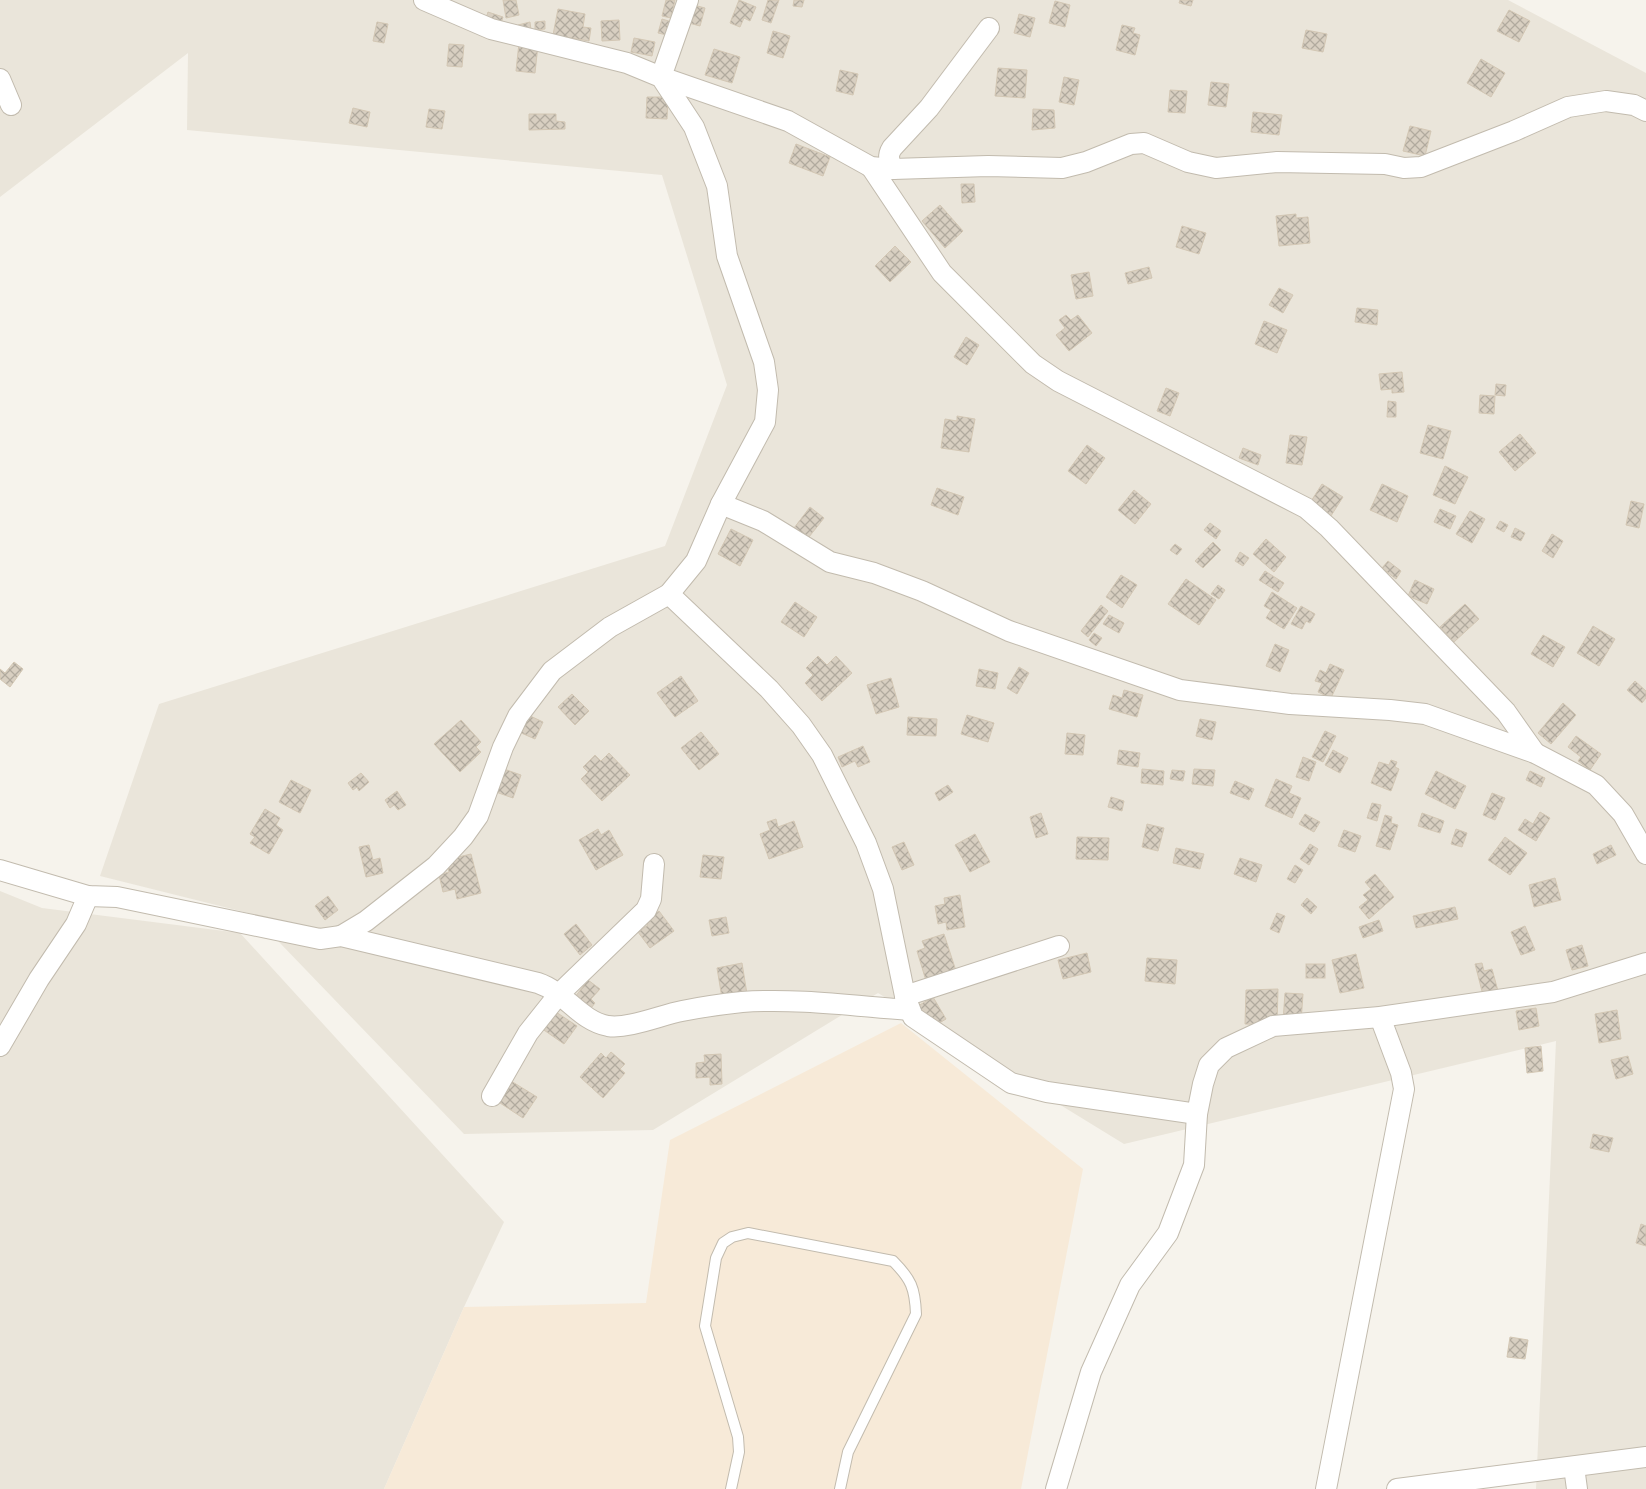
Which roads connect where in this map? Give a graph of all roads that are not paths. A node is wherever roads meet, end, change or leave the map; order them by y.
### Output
1 (424, 0) edge
2 (688, 0) edge
3 (989, 28) dead end
4 (661, 77) junction
5 (0, 79) edge
6 (11, 105) dead end
7 (1646, 111) edge
8 (870, 167) junction
9 (893, 169) junction
10 (721, 504) junction
11 (669, 594) junction
12 (1535, 753) junction
13 (1646, 854) edge
14 (654, 864) dead end
15 (0, 870) edge
16 (88, 896) junction
17 (341, 936) junction
18 (1059, 946) dead end
19 (1646, 963) edge
20 (559, 994) junction
21 (907, 1003) junction
22 (1380, 1017) junction
23 (0, 1046) edge
24 (492, 1096) dead end
25 (1197, 1114) junction
26 (1646, 1457) edge
27 (1574, 1467) junction
28 (731, 1489) edge
29 (840, 1489) edge
30 (1056, 1489) edge
31 (1326, 1489) edge
32 (1397, 1489) edge
33 (1577, 1489) edge

1 - 4 street
2 - 4 street
3 - 9 street
4 - 8 street
4 - 10 street
5 - 6 street
7 - 9 street
8 - 9 street
8 - 12 street
10 - 11 street
10 - 12 street
11 - 17 street
11 - 21 street
12 - 13 street
14 - 20 street
15 - 16 street
16 - 17 street
16 - 23 street
17 - 20 street
18 - 21 street
19 - 22 street
20 - 21 street
20 - 24 street
21 - 25 street
22 - 25 street
22 - 31 street
25 - 30 street
26 - 27 street
27 - 32 street
27 - 33 street
28 - 29 lane

